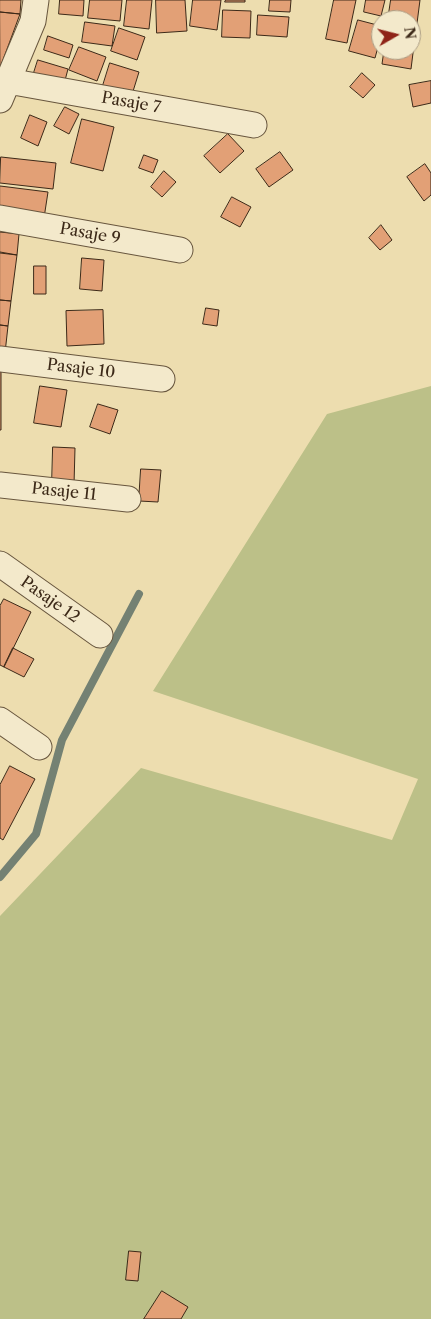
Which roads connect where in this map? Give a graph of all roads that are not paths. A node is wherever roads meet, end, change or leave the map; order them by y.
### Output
1 (36, 0) edge
2 (4, 91) edge
3 (254, 125) dead end
4 (0, 218) edge
5 (180, 250) dead end
6 (0, 359) edge
7 (162, 379) dead end
8 (0, 485) edge
9 (128, 499) dead end
10 (0, 564) edge
11 (100, 635) dead end
12 (0, 720) edge
13 (39, 747) dead end

1 - 2 street
2 - 3 street, Pasaje 7
4 - 5 street, Pasaje 9
6 - 7 street, Pasaje 10
8 - 9 street, Pasaje 11
10 - 11 street, Pasaje 12
12 - 13 street

